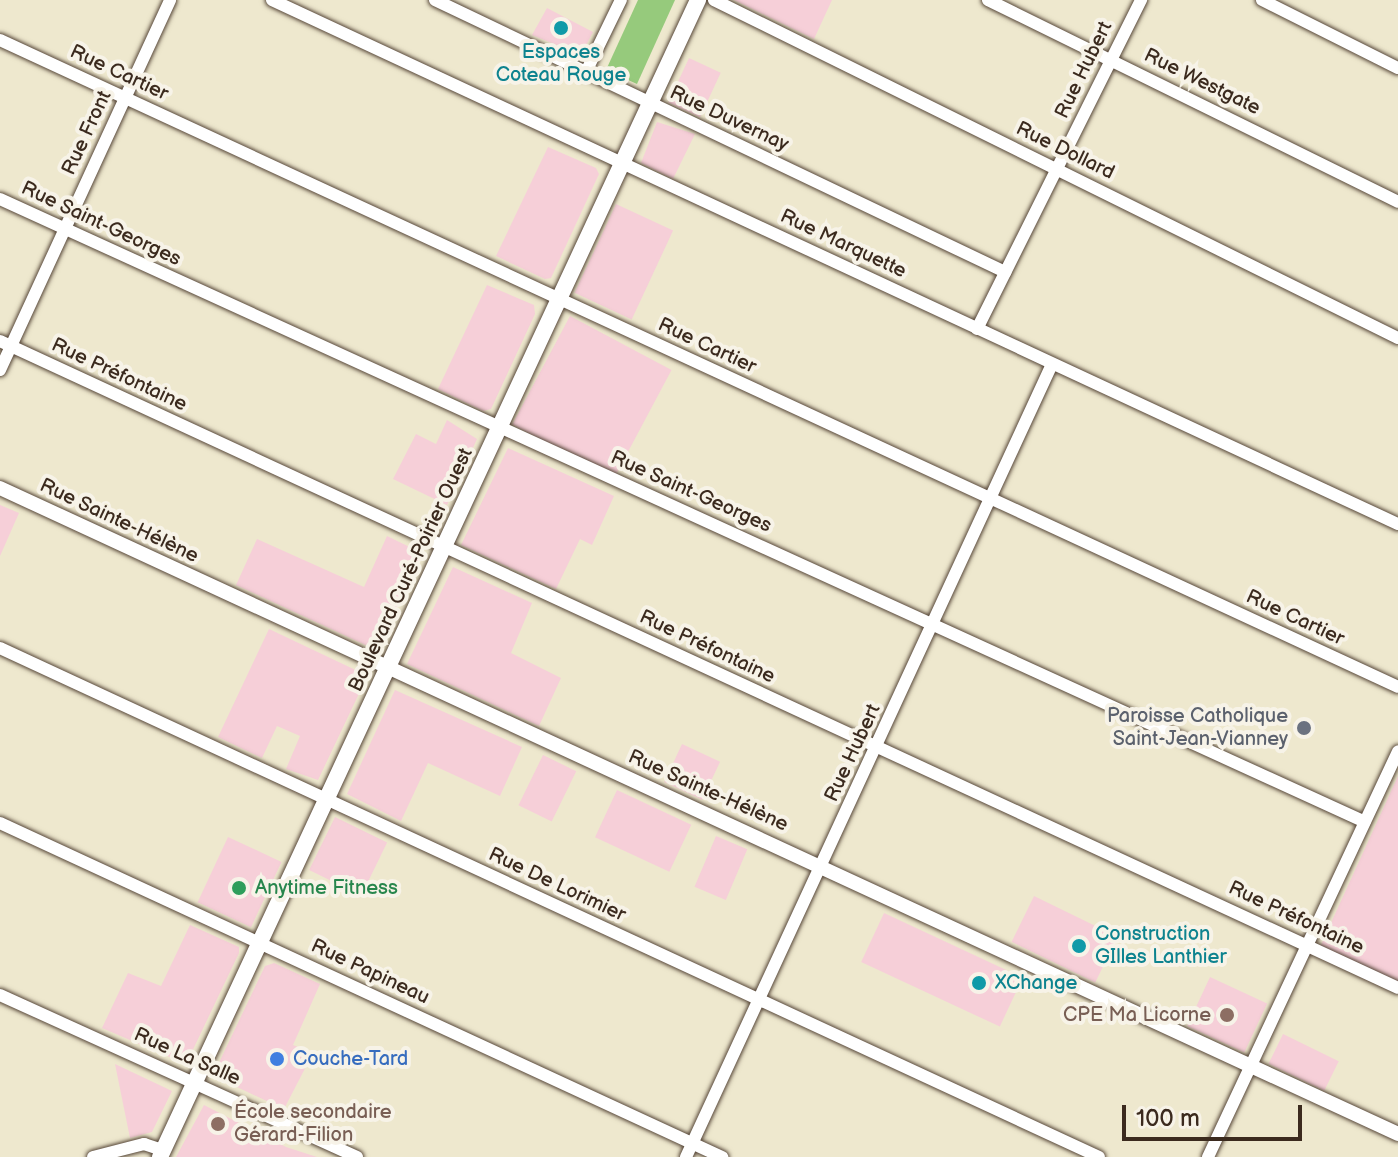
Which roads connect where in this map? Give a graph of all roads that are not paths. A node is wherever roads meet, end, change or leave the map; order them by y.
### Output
1 (170, 0) edge
2 (272, 0) edge
3 (435, 0) edge
4 (621, 0) edge
5 (698, 0) edge
6 (714, 0) edge
7 (988, 0) edge
8 (1141, 0) edge
9 (1262, 0) edge
10 (0, 40) edge
11 (1111, 59) junction
12 (1398, 68) edge
13 (585, 74) junction
14 (125, 98) junction
15 (650, 103) junction
16 (622, 163) junction
17 (1057, 169) junction
18 (0, 199) edge
19 (1398, 202) edge
20 (64, 229) junction
21 (1005, 272) junction
22 (559, 299) junction
23 (977, 329) junction
24 (1398, 338) edge
25 (6, 343) edge
26 (1052, 364) junction
27 (0, 370) edge
28 (500, 428) junction
29 (0, 488) edge
30 (991, 500) junction
31 (1398, 524) edge
32 (443, 549) junction
33 (934, 624) junction
34 (0, 648) edge
35 (389, 667) junction
36 (1398, 687) edge
37 (878, 748) junction
38 (1398, 751) edge
39 (326, 801) junction
40 (1365, 822) junction
41 (0, 823) edge
42 (824, 865) junction
43 (261, 944) junction
44 (1307, 945) junction
45 (1398, 988) edge
46 (0, 995) edge
47 (758, 1000) junction
48 (1251, 1065) junction
49 (195, 1083) junction
50 (1398, 1134) edge
51 (692, 1143) junction
52 (162, 1153) edge
53 (93, 1157) edge
54 (357, 1157) edge
55 (686, 1157) edge
56 (722, 1157) edge
57 (1099, 1157) edge
58 (1208, 1157) edge

1 - 14 street, Rue Front
2 - 16 street, Rue Marquette
3 - 13 street, Rue Duvernay
4 - 13 street
5 - 15 main road, Boulevard Curé-Poirier Ouest
6 - 17 street, Rue Dollard
7 - 11 street, Rue Westgate
8 - 11 street, Rue Hubert
9 - 12 street
10 - 14 street, Rue Cartier
11 - 17 street, Rue Hubert
11 - 19 street, Rue Westgate
13 - 15 street, Rue Duvernay
14 - 20 street, Rue Front
14 - 22 street, Rue Cartier
15 - 16 main road, Boulevard Curé-Poirier Ouest
15 - 21 street, Rue Duvernay
16 - 22 main road, Boulevard Curé-Poirier Ouest
16 - 23 street, Rue Marquette
17 - 21 street, Rue Hubert
17 - 24 street, Rue Dollard
18 - 20 street, Rue Saint-Georges
20 - 25 street, Rue Front
20 - 28 street, Rue Saint-Georges
21 - 23 street, Rue Hubert
22 - 28 main road, Boulevard Curé-Poirier Ouest
22 - 30 street, Rue Cartier
23 - 26 street, Rue Marquette
25 - 27 street, Rue Front
25 - 32 street, Rue Préfontaine
26 - 30 street, Rue Hubert
26 - 31 street, Rue Marquette
28 - 32 main road, Boulevard Curé-Poirier Ouest
28 - 33 street, Rue Saint-Georges
29 - 35 street, Rue Sainte-Hélène
30 - 33 street, Rue Hubert
30 - 36 street, Rue Cartier
32 - 35 main road, Boulevard Curé-Poirier Ouest
32 - 37 street, Rue Préfontaine
33 - 37 street, Rue Hubert
33 - 40 street, Rue Saint-Georges
34 - 39 street, Rue De Lorimier
35 - 39 main road, Boulevard Curé-Poirier Ouest
35 - 42 street, Rue Sainte-Hélène
37 - 42 street, Rue Hubert
37 - 44 street, Rue Préfontaine
38 - 40 street
39 - 43 main road, Boulevard Curé-Poirier Ouest
39 - 47 street, Rue De Lorimier
40 - 44 street
41 - 43 street, Rue Papineau
42 - 47 street, Rue Hubert
42 - 48 street, Rue Sainte-Hélène
43 - 49 main road, Boulevard Curé-Poirier Ouest
43 - 51 street, Rue Papineau
44 - 45 street, Rue Préfontaine
44 - 48 street
46 - 49 street, Rue La Salle
47 - 51 street, Rue Hubert
47 - 57 street, Rue De Lorimier
48 - 50 street, Rue Sainte-Hélène
48 - 58 street
49 - 52 main road, Boulevard Curé-Poirier Ouest
49 - 54 street, Rue La Salle
51 - 55 street, Rue Hubert
51 - 56 street, Rue Papineau
52 - 53 street

